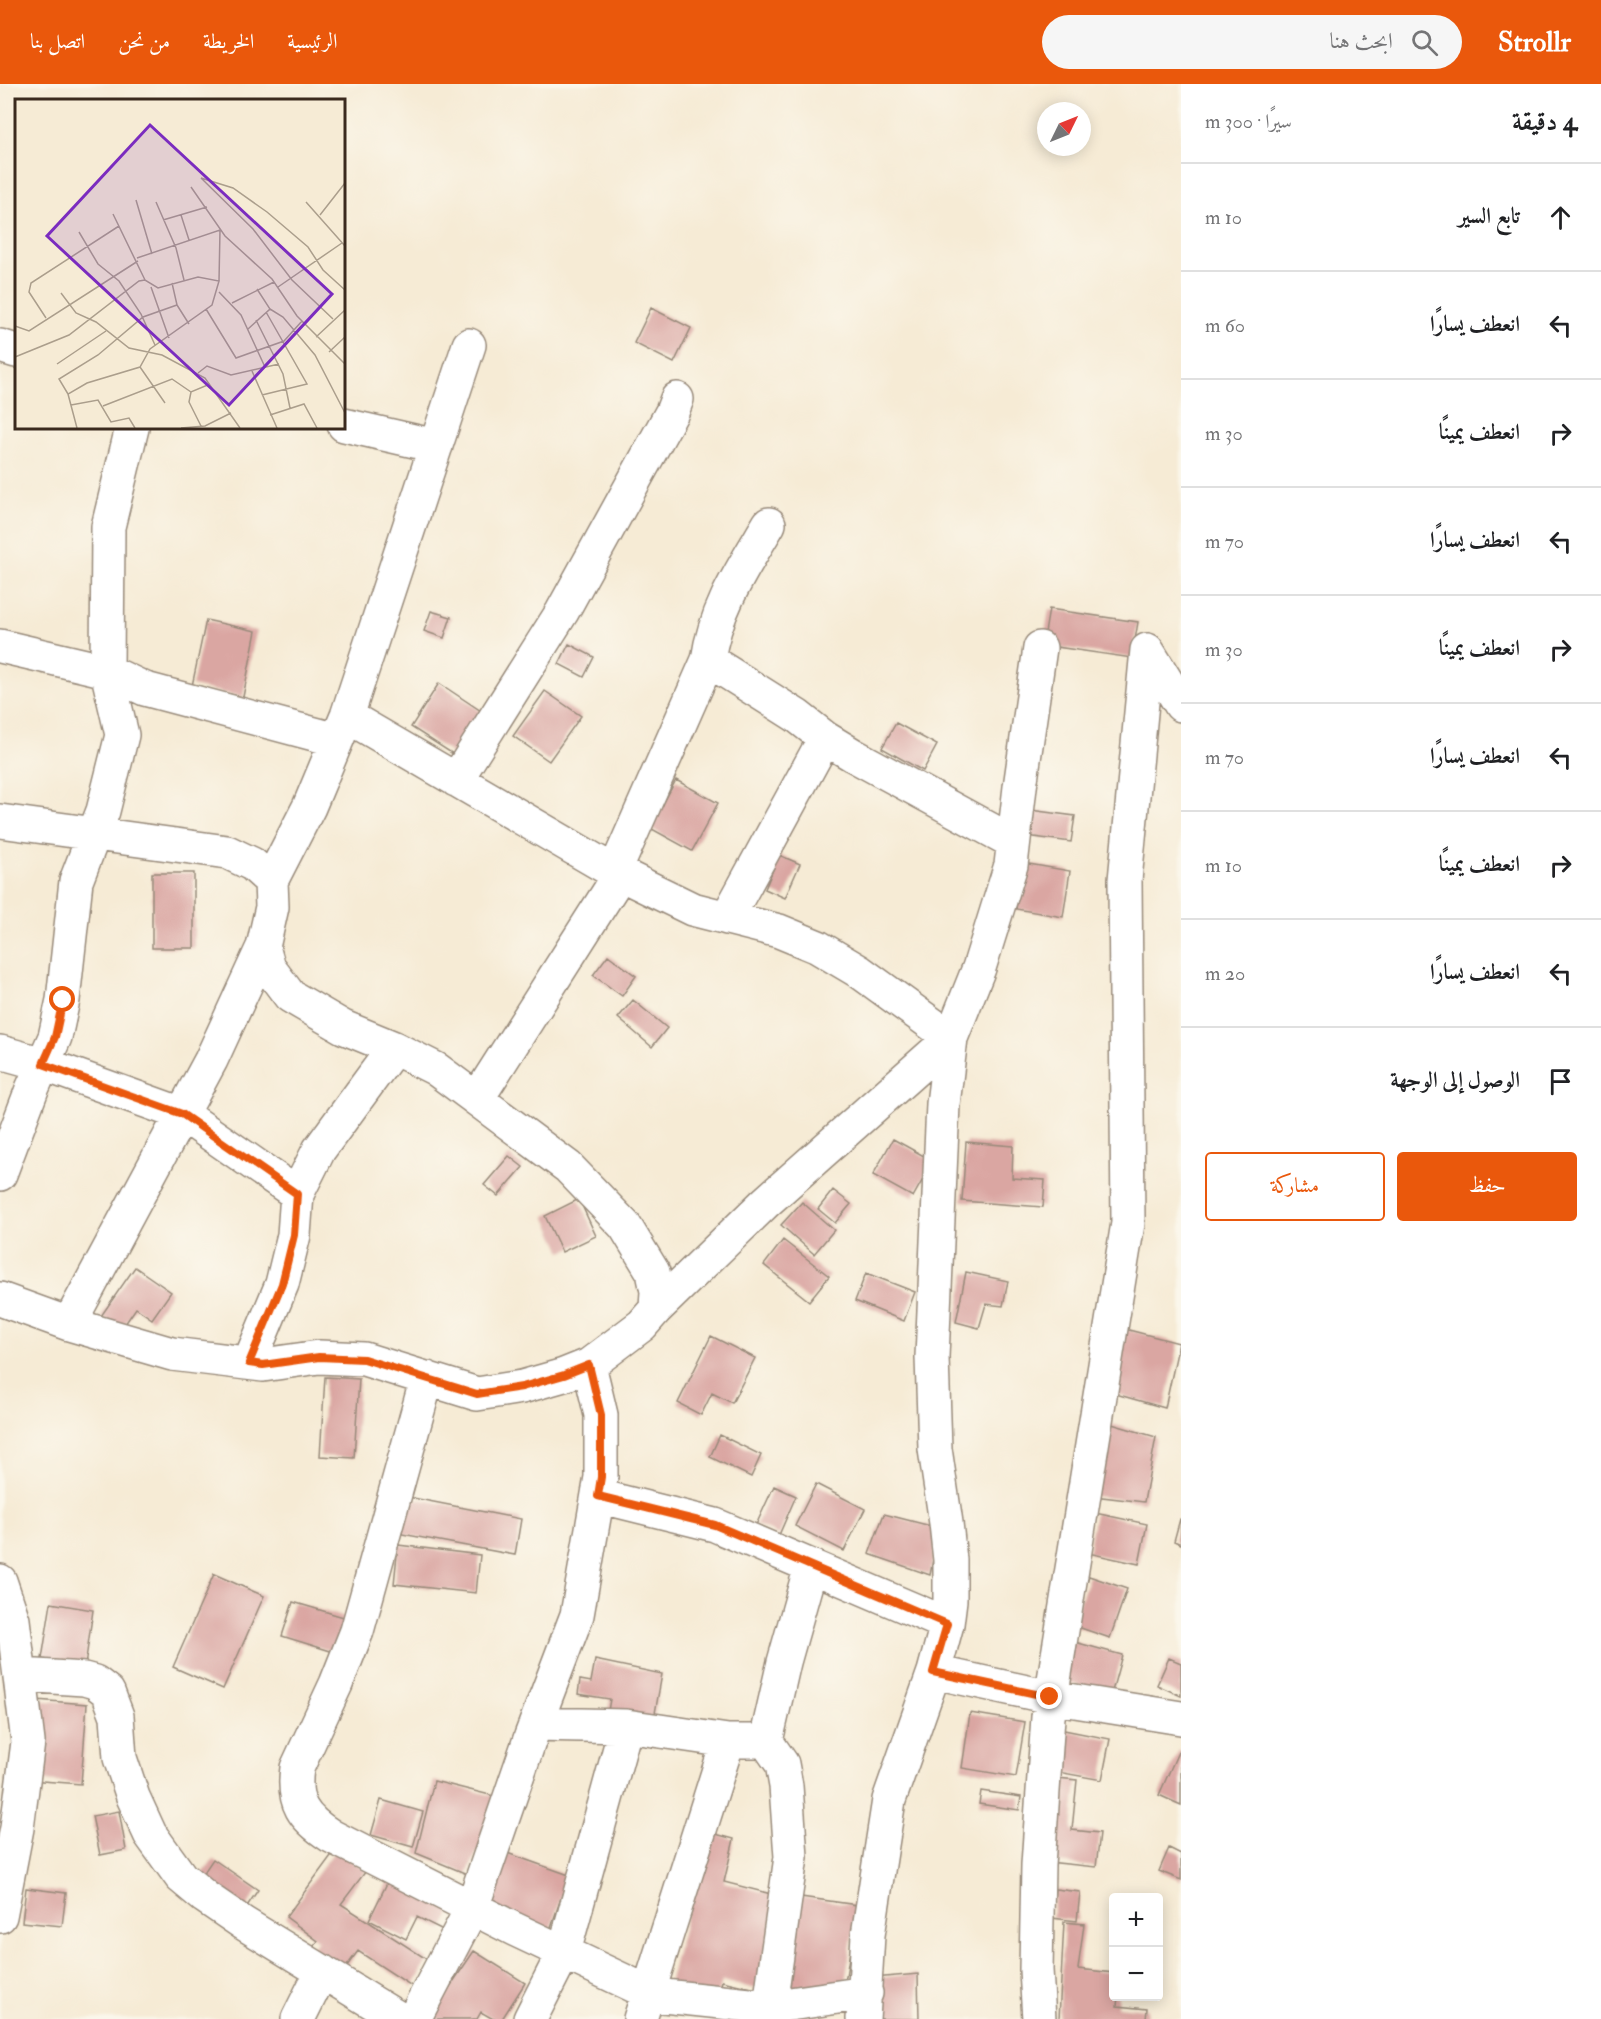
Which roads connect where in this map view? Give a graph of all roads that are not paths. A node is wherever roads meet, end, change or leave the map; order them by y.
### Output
1 (469, 345) dead end
2 (0, 346) edge
3 (15, 351) edge
4 (677, 399) dead end
5 (345, 425) edge
6 (132, 429) edge
7 (436, 446) junction
8 (769, 524) dead end
9 (0, 646) edge
10 (1040, 648) dead end
11 (708, 660) junction
12 (106, 671) junction
13 (1181, 705) edge
14 (342, 728) junction
15 (825, 738) junction
16 (456, 780) junction
17 (0, 821) edge
18 (93, 833) junction
19 (1013, 842) junction
20 (615, 871) junction
21 (271, 881) junction
22 (727, 918) junction
23 (263, 947) junction
24 (951, 1038) junction
25 (394, 1048) junction
26 (0, 1052) edge
27 (43, 1064) junction
28 (477, 1099) junction
29 (182, 1114) junction
30 (0, 1174) edge
31 (297, 1194) junction
32 (0, 1299) edge
33 (656, 1309) junction
34 (69, 1324) junction
35 (249, 1363) junction
36 (589, 1365) junction
37 (427, 1378) junction
38 (598, 1496) junction
39 (811, 1566) junction
40 (0, 1581) edge
41 (947, 1624) junction
42 (933, 1672) junction
43 (21, 1675) junction
44 (1050, 1697) junction
45 (1181, 1718) edge
46 (536, 1724) junction
47 (626, 1726) junction
48 (728, 1741) junction
49 (766, 1741) junction
50 (10, 1796) edge
51 (472, 1908) junction
52 (0, 1916) edge
53 (564, 1952) junction
54 (322, 1971) junction
55 (644, 2005) edge
56 (864, 2006) edge
57 (769, 2013) edge
58 (298, 2019) edge
59 (400, 2019) edge
60 (414, 2019) edge
61 (530, 2019) edge
62 (1040, 2019) edge

1 - 7 street
2 - 3 street
4 - 16 street
5 - 7 street
6 - 12 street
7 - 14 street
8 - 11 street
9 - 12 street
10 - 19 street
11 - 15 street
11 - 20 street
12 - 14 street
12 - 18 street
13 - 44 street
14 - 16 street
14 - 21 street
15 - 19 street
15 - 22 street
16 - 20 street
17 - 18 street
18 - 21 street
18 - 27 street
19 - 24 street
20 - 22 street
20 - 28 street
21 - 23 street
22 - 24 street
23 - 25 street
23 - 29 street
24 - 33 street
24 - 41 street
25 - 28 street
25 - 31 street
26 - 27 street
27 - 29 street
27 - 30 street
28 - 33 street
29 - 31 street
29 - 34 street
31 - 35 street
32 - 34 street
33 - 36 street
34 - 35 street
35 - 37 street
36 - 37 street
36 - 38 street
37 - 51 street
38 - 39 street
38 - 46 street
39 - 41 street
39 - 49 street
40 - 43 street
41 - 42 street
42 - 44 street
42 - 56 street
43 - 50 street
43 - 54 street
44 - 45 street
44 - 62 street
46 - 47 street
46 - 51 street
47 - 48 street
47 - 53 street
48 - 49 street
48 - 55 street
49 - 57 street
50 - 52 street
51 - 53 street
51 - 60 street
53 - 55 street
53 - 61 street
54 - 58 street
54 - 59 street
55 - 57 street
56 - 57 street

